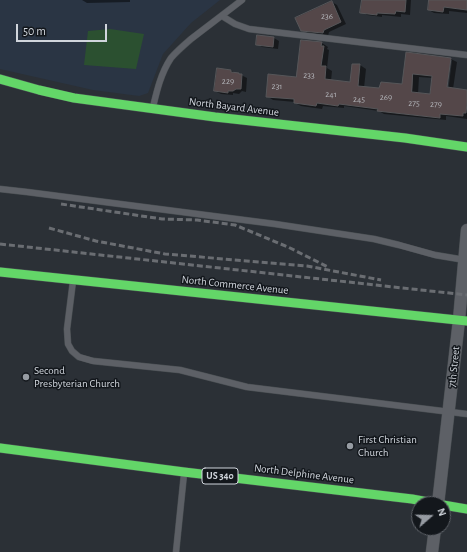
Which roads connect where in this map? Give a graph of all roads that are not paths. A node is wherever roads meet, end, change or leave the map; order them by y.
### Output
1 (242, 0) edge
2 (222, 16) junction
3 (467, 54) edge
4 (0, 79) edge
5 (153, 108) junction
6 (467, 147) edge
7 (0, 189) edge
8 (467, 230) edge
9 (466, 260) edge
10 (0, 272) edge
11 (73, 280) junction
12 (463, 320) edge
13 (449, 412) junction
14 (467, 414) edge
15 (0, 448) edge
16 (184, 472) junction
17 (439, 496) edge
18 (411, 498) edge
19 (451, 506) edge
20 (467, 509) edge
21 (434, 536) edge
22 (176, 552) edge
23 (432, 552) edge

1 - 2 lane
2 - 3 lane
2 - 5 lane
4 - 5 street, North Bayard Avenue
5 - 6 street, North Bayard Avenue
7 - 9 lane
8 - 9 street, 7th Street
9 - 12 street, 7th Street
10 - 11 street, North Commerce Avenue
11 - 12 street, North Commerce Avenue
11 - 13 lane
12 - 13 street, 7th Street
13 - 14 lane
13 - 17 street, 7th Street
15 - 16 street, North Delphine Avenue / US 340
16 - 18 street, North Delphine Avenue / US 340
16 - 22 lane
19 - 20 street
21 - 23 street

